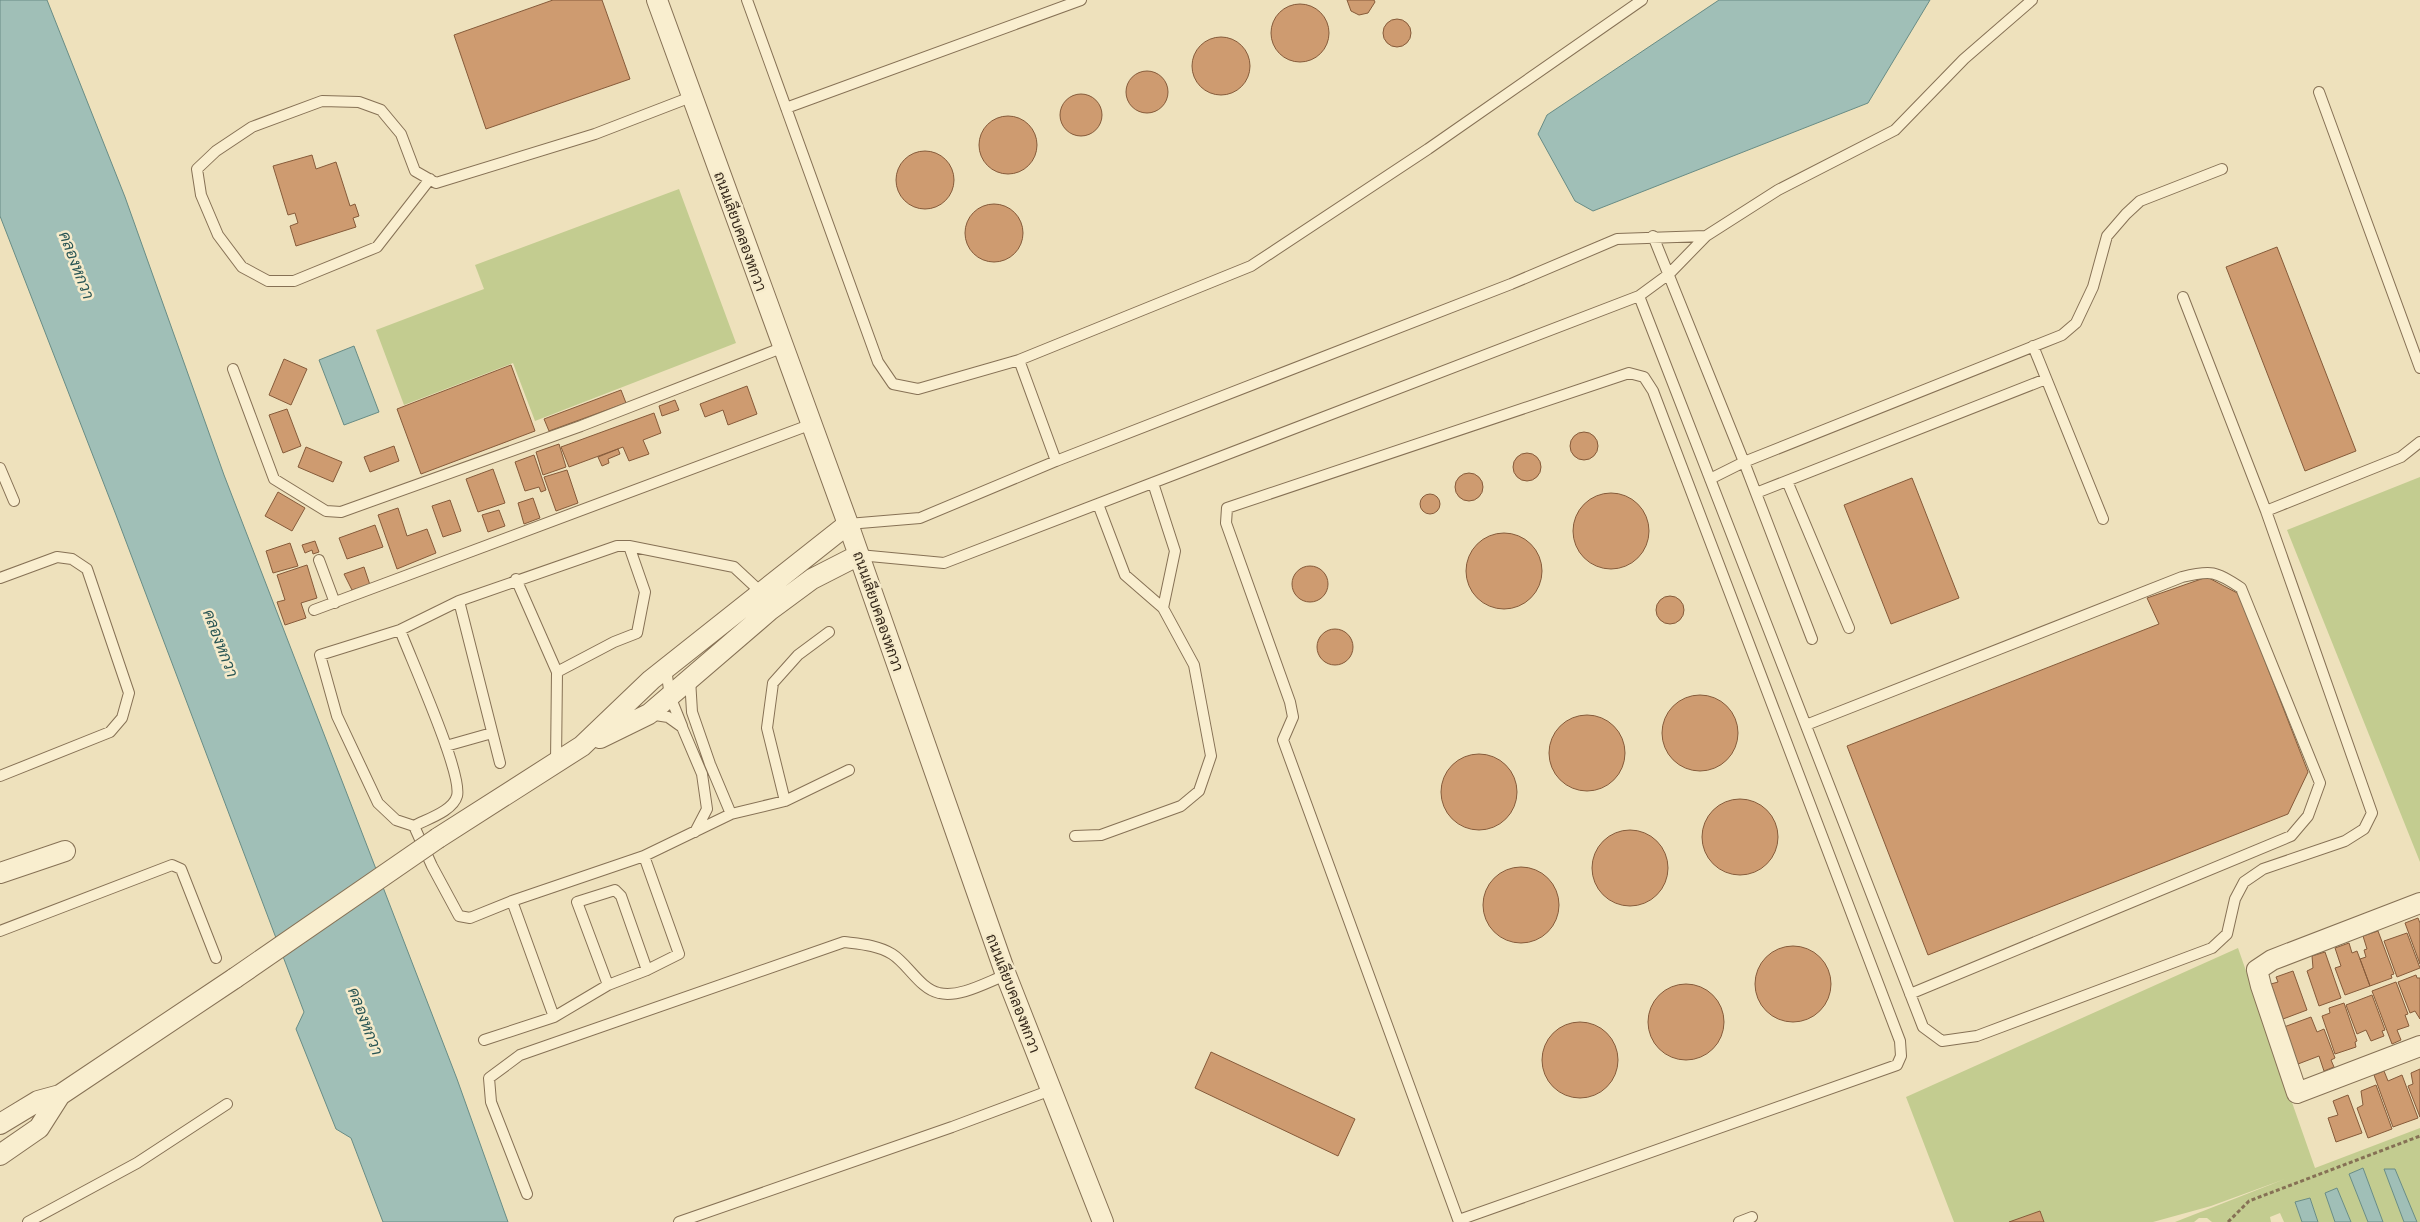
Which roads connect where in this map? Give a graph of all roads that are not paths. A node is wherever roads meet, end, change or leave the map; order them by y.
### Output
1 (657, 0) edge
2 (747, 0) edge
3 (1081, 0) edge
4 (1642, 0) edge
5 (2032, 0) edge
6 (2319, 92) dead end
7 (692, 97) junction
8 (786, 108) junction
9 (2222, 169) dead end
10 (430, 179) junction
11 (1653, 236) junction
12 (1706, 236) junction
13 (1669, 274) junction
14 (1639, 296) junction
15 (2183, 297) dead end
16 (2033, 346) junction
17 (784, 347) junction
18 (1019, 360) junction
19 (2420, 368) edge
20 (233, 369) dead end
21 (2046, 379) junction
22 (812, 424) junction
23 (2420, 442) edge
24 (1056, 461) junction
25 (1744, 462) junction
26 (0, 468) edge
27 (1710, 479) junction
28 (1787, 481) junction
29 (1153, 482) junction
30 (1756, 493) junction
31 (14, 500) dead end
32 (1098, 504) junction
33 (2266, 511) junction
34 (2103, 519) dead end
35 (848, 524) junction
36 (629, 546) junction
37 (860, 555) junction
38 (319, 560) dead end
39 (0, 578) edge
40 (516, 579) junction
41 (762, 591) junction
42 (459, 601) junction
43 (335, 603) junction
44 (1163, 608) junction
45 (314, 610) dead end
46 (770, 610) junction
47 (1849, 628) dead end
48 (400, 630) junction
49 (829, 632) dead end
50 (1812, 640) dead end
51 (666, 668) junction
52 (557, 672) junction
53 (679, 688) junction
54 (692, 712) junction
55 (649, 714) junction
56 (1806, 725) junction
57 (682, 727) junction
58 (492, 732) junction
59 (446, 746) junction
60 (582, 746) junction
61 (500, 763) dead end
62 (556, 764) junction
63 (849, 770) dead end
64 (0, 776) edge
65 (785, 802) junction
66 (732, 814) junction
67 (414, 826) junction
68 (694, 832) junction
69 (1075, 836) dead end
70 (65, 851) dead end
71 (644, 856) junction
72 (0, 873) edge
73 (512, 901) junction
74 (2420, 903) edge
75 (0, 931) edge
76 (216, 958) dead end
77 (647, 970) junction
78 (1006, 976) junction
79 (608, 985) junction
80 (1910, 994) junction
81 (554, 1017) junction
82 (484, 1040) dead end
83 (2420, 1046) edge
84 (1051, 1090) junction
85 (60, 1095) junction
86 (227, 1104) dead end
87 (0, 1124) edge
88 (0, 1155) edge
89 (527, 1194) dead end
90 (1752, 1217) dead end
91 (1459, 1221) edge
92 (28, 1222) edge
93 (680, 1222) edge
94 (1103, 1222) edge
95 (1739, 1222) edge

1 - 7 street, ถนนเลียบคลองหกวา
2 - 8 lane
3 - 8 lane
4 - 18 lane
5 - 12 lane
6 - 19 lane
7 - 10 lane
7 - 17 street, ถนนเลียบคลองหกวา
8 - 18 lane
9 - 16 lane
10 - 10 lane
11 - 12 lane
11 - 13 lane
11 - 24 lane
12 - 13 lane
13 - 14 lane
13 - 25 lane
14 - 27 lane
14 - 29 lane
15 - 33 lane
16 - 21 lane
16 - 25 lane
17 - 20 lane
17 - 22 street, ถนนเลียบคลองหกวา
18 - 24 lane
21 - 28 lane
21 - 34 lane
22 - 35 street, ถนนเลียบคลองหกวา
22 - 43 lane
23 - 33 lane
24 - 35 lane
25 - 27 lane
25 - 30 lane
26 - 31 lane
27 - 56 lane
28 - 30 lane
28 - 47 lane
29 - 32 lane
29 - 44 lane
30 - 50 lane
32 - 37 lane
32 - 44 lane
33 - 80 lane
35 - 37 street, ถนนเลียบคลองหกวา
35 - 41 street
36 - 40 lane
36 - 41 lane
36 - 52 lane
37 - 46 street
37 - 78 street, ถนนเลียบคลองหกวา
38 - 43 lane
39 - 64 lane
40 - 42 lane
40 - 52 lane
41 - 46 lane
41 - 51 street
42 - 48 lane
42 - 58 lane
43 - 45 lane
44 - 69 lane
46 - 53 street
48 - 59 lane
48 - 67 lane
49 - 65 lane
51 - 53 lane
51 - 60 street
52 - 62 lane
53 - 54 lane
53 - 54 lane
53 - 55 street
53 - 57 lane
54 - 66 lane
55 - 57 lane
55 - 60 street
56 - 80 lane
56 - 80 lane
57 - 68 lane
58 - 59 lane
58 - 61 lane
59 - 67 lane
60 - 62 street
62 - 85 street, bridge
63 - 65 lane
65 - 66 lane
66 - 68 lane
67 - 73 lane
68 - 71 lane
70 - 72 street
71 - 73 lane
71 - 77 lane
73 - 81 lane
74 - 83 street
75 - 76 lane
77 - 79 lane
77 - 79 lane
78 - 84 street, ถนนเลียบคลองหกวา
78 - 89 lane
79 - 81 lane
81 - 82 lane
84 - 93 lane
84 - 94 street, ถนนเลียบคลองหกวา
85 - 87 street
85 - 88 street
86 - 92 lane
90 - 95 lane
91 - 91 lane

